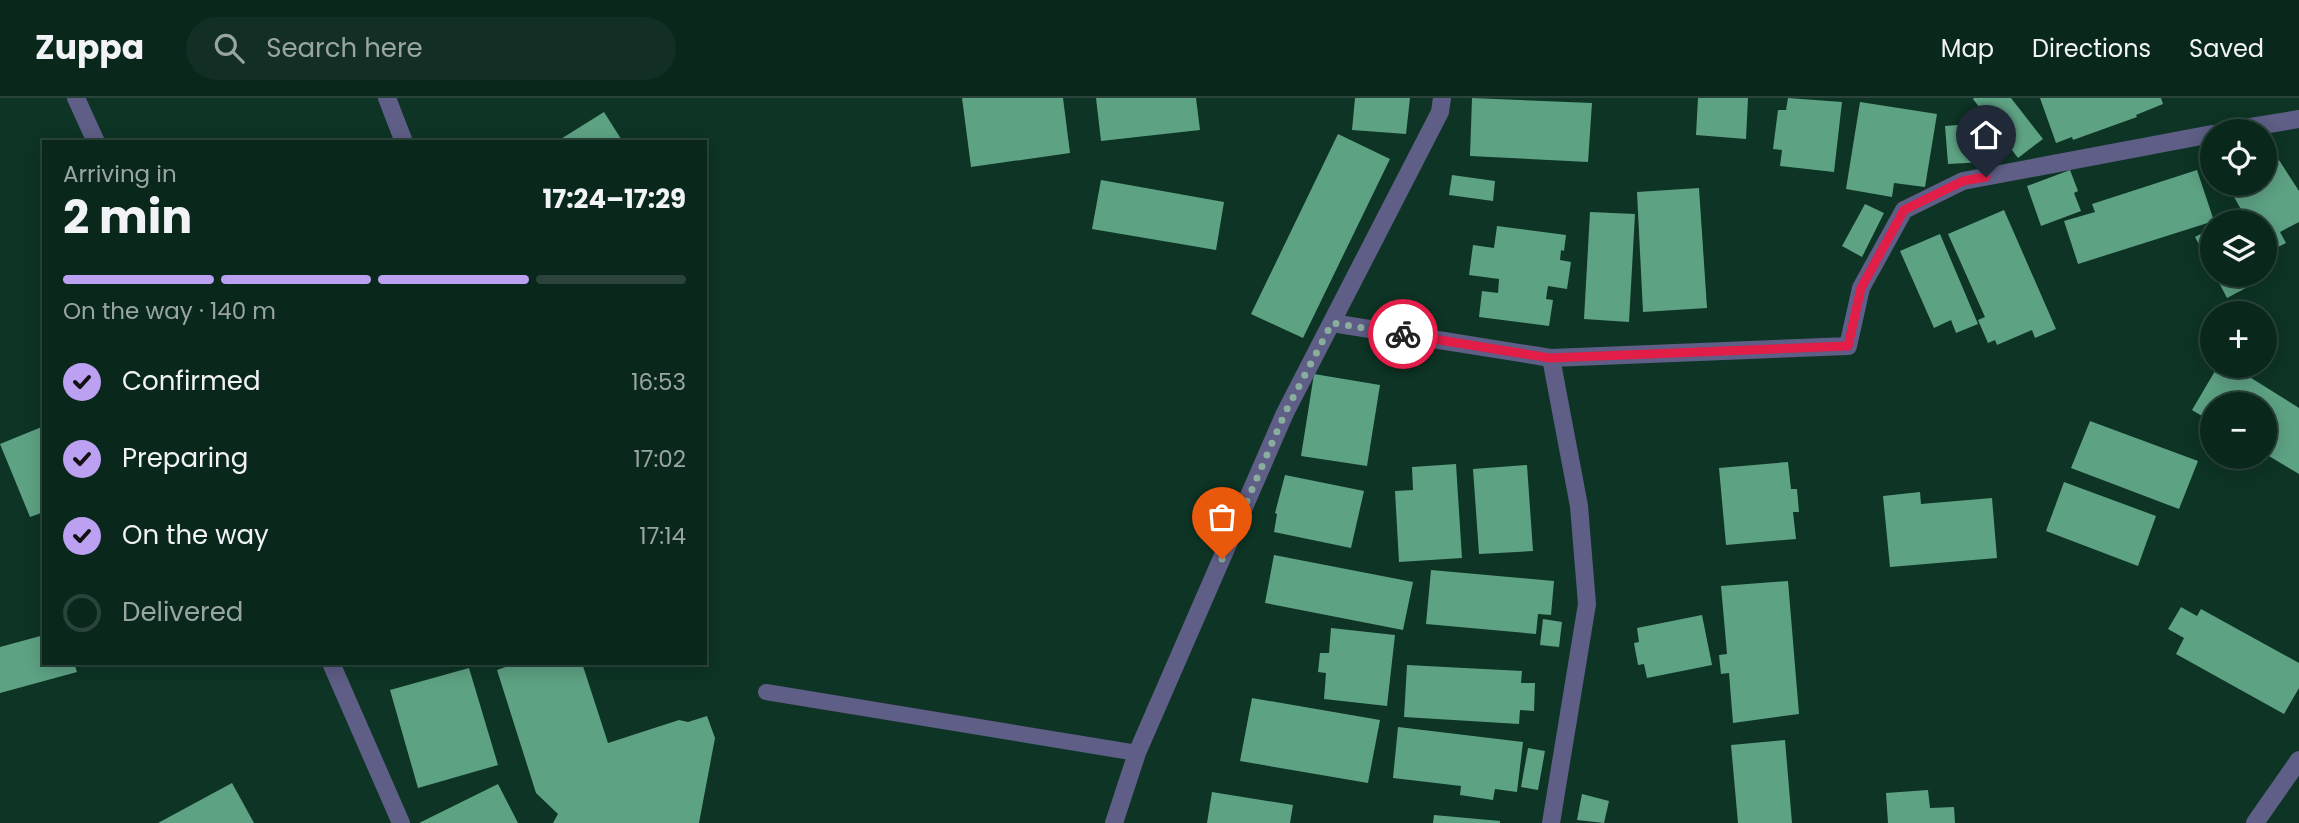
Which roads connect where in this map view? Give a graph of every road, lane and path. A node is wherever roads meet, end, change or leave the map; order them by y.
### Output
1 (76, 98) edge
2 (387, 98) edge
3 (1442, 98) edge
4 (2299, 119) edge
5 (2277, 123) edge
6 (2200, 136) edge
7 (95, 140) edge
8 (403, 140) edge
9 (1332, 323) junction
10 (1550, 358) junction
11 (332, 665) edge
12 (766, 692) dead end
13 (1137, 753) junction
14 (2299, 760) edge
15 (401, 823) edge
16 (1114, 823) edge
17 (1551, 823) edge
18 (2255, 823) edge

1 - 7 street
2 - 8 street
3 - 9 street
4 - 5 street
6 - 10 street
9 - 10 street
9 - 13 street
10 - 17 street
11 - 15 street
12 - 13 lane
13 - 16 street
14 - 18 street

